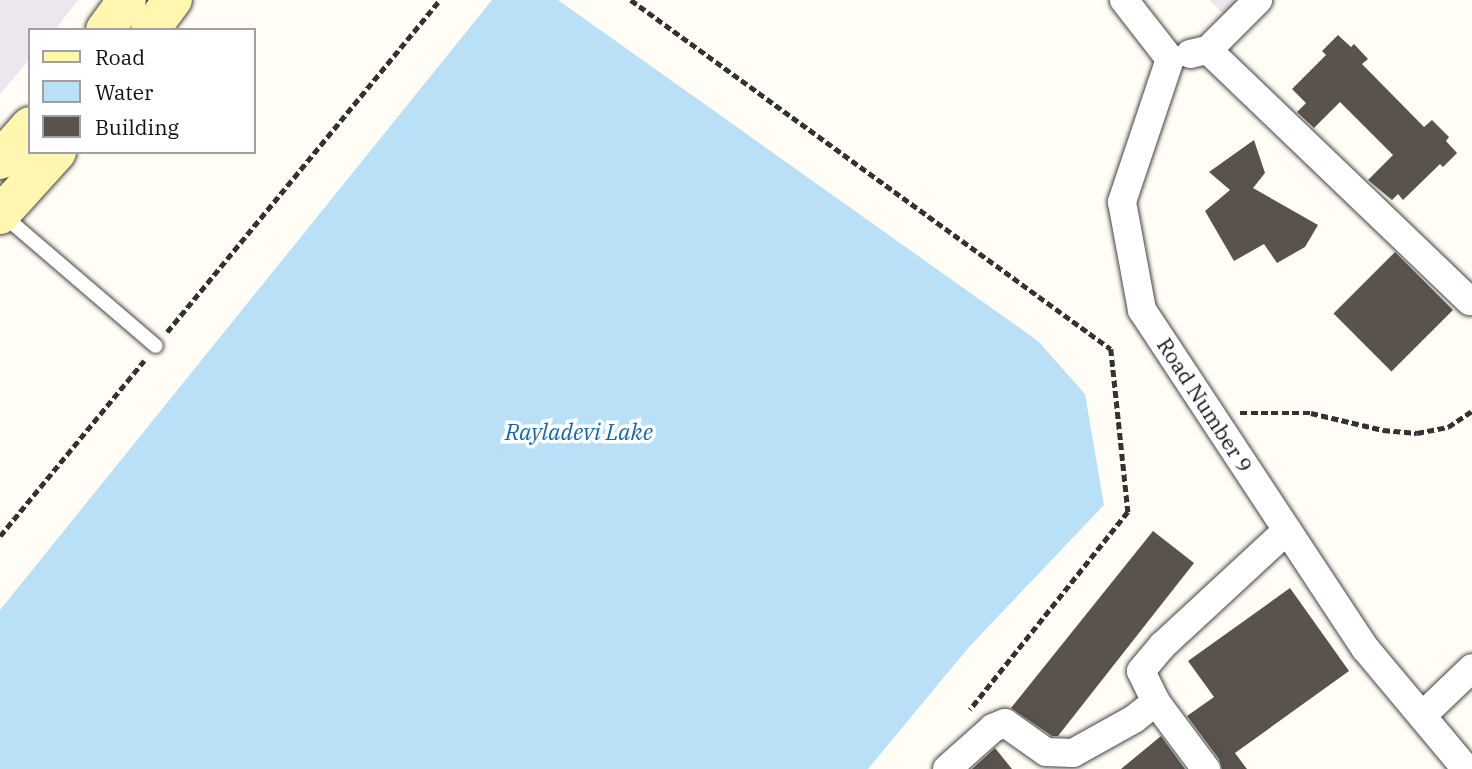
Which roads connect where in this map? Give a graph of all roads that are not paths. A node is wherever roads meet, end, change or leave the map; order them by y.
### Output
1 (127, 0) edge
2 (173, 0) edge
3 (1124, 0) edge
4 (1258, 0) edge
5 (106, 28) edge
6 (152, 28) edge
7 (1208, 50) junction
8 (1170, 59) junction
9 (28, 128) edge
10 (55, 154) edge
11 (0, 160) edge
12 (1, 215) edge
13 (1470, 302) dead end
14 (156, 346) road end
15 (1287, 530) junction
16 (1472, 668) edge
17 (1156, 702) junction
18 (1422, 716) junction
19 (947, 769) edge
20 (1206, 769) edge
21 (1466, 769) edge

1 - 5 main road
2 - 6 main road
3 - 8 street
4 - 7 street
7 - 8 street
7 - 13 street
8 - 15 street, Road Number 9
9 - 11 main road
10 - 12 main road
12 - 14 lane
15 - 17 street
15 - 18 street, Road Number 9
16 - 18 street
17 - 19 street
17 - 20 street
18 - 21 street, Road Number 9

